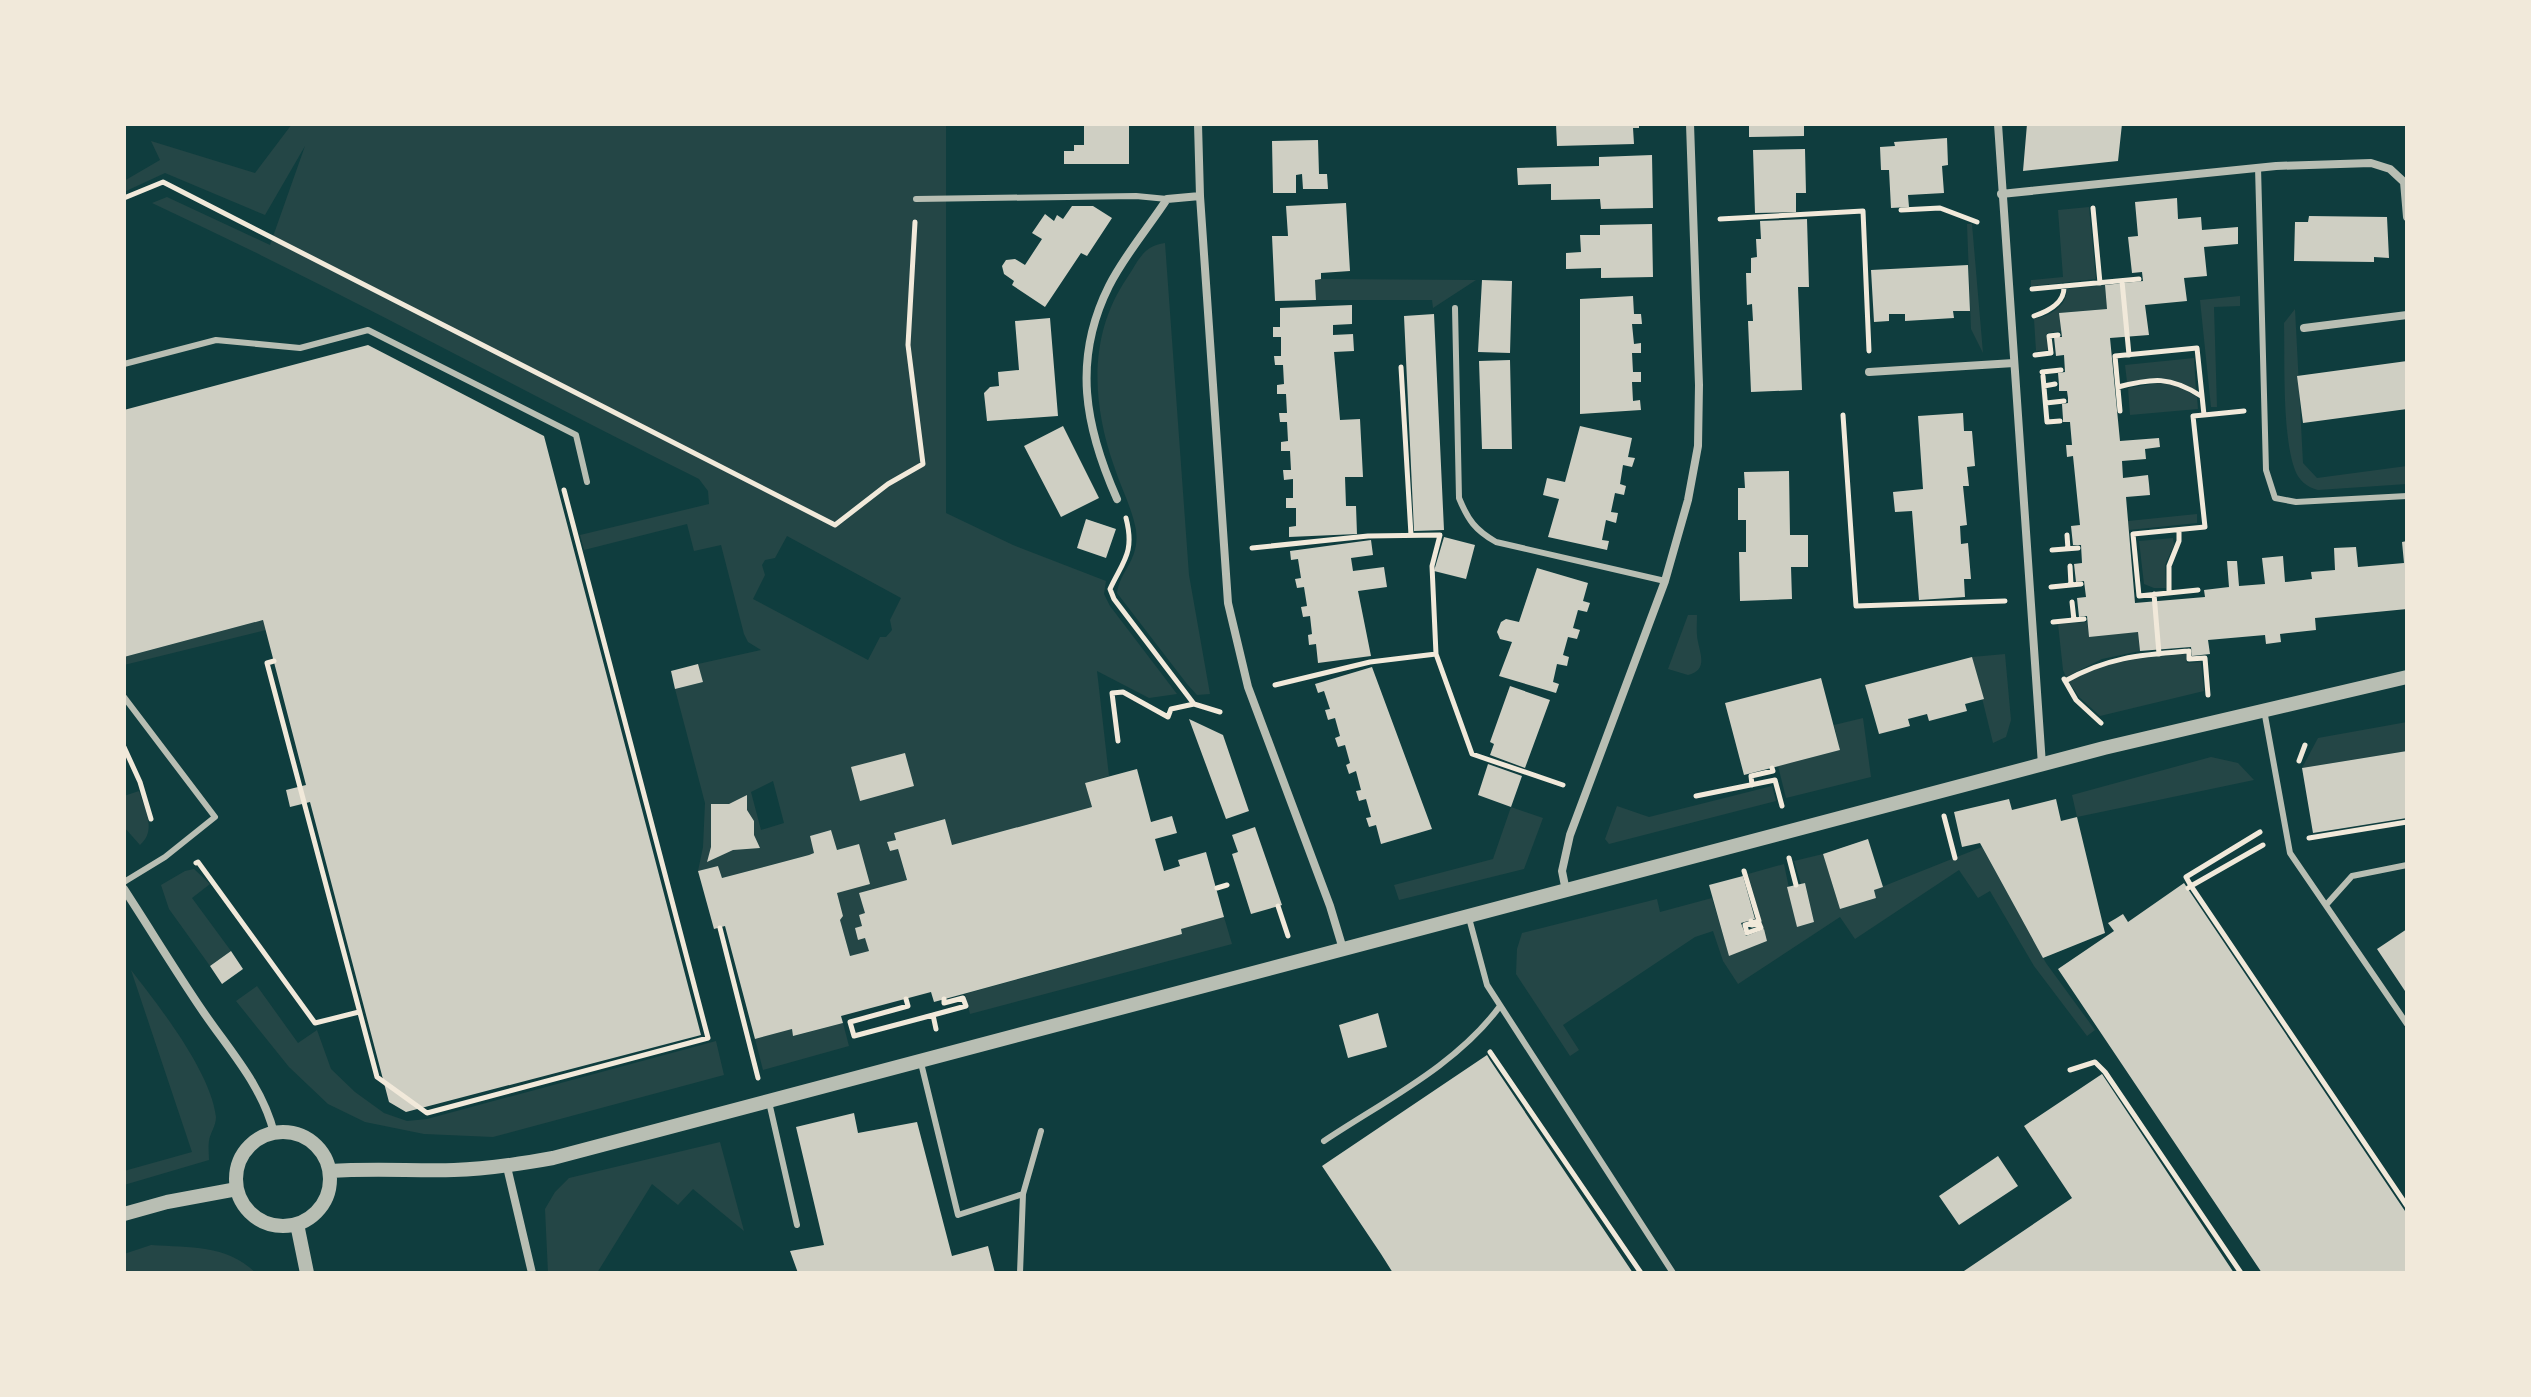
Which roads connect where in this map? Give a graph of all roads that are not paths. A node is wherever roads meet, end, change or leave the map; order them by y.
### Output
1 (1198, 124) edge
2 (1690, 124) edge
3 (1998, 124) edge
4 (2258, 167) junction
5 (2001, 194) junction
6 (1200, 196) junction
7 (916, 199) road end
8 (1167, 199) junction
9 (2407, 217) edge
10 (1455, 308) dead end
11 (2407, 315) edge
12 (2304, 328) dead end
13 (2014, 363) junction
14 (124, 364) edge
15 (1869, 372) road end
16 (587, 482) dead end
17 (2407, 496) edge
18 (1117, 499) road end
19 (1665, 581) junction
20 (2407, 677) edge
21 (124, 697) edge
22 (2264, 709) junction
23 (2042, 765) junction
24 (2407, 865) edge
25 (124, 882) edge
26 (124, 889) edge
27 (1566, 891) junction
28 (2326, 905) junction
29 (1469, 918) junction
30 (1343, 949) junction
31 (1500, 1006) junction
32 (2407, 1024) edge
33 (920, 1061) junction
34 (769, 1102) junction
35 (1041, 1131) dead end
36 (274, 1133) junction
37 (1324, 1141) dead end
38 (507, 1167) junction
39 (330, 1171) junction
40 (237, 1189) junction
41 (1023, 1194) junction
42 (124, 1214) edge
43 (297, 1224) junction
44 (797, 1225) dead end
45 (307, 1273) edge
46 (532, 1273) edge
47 (1020, 1273) edge
48 (1673, 1273) edge

1 - 6 street
2 - 19 street
3 - 5 street
4 - 5 street
4 - 9 street
4 - 17 lane
5 - 13 street
6 - 8 street
6 - 30 street
7 - 8 lane
8 - 18 street
10 - 19 lane
11 - 12 street
13 - 15 street
13 - 23 street
14 - 16 lane
19 - 27 street
20 - 22 street
21 - 25 lane
22 - 23 street
22 - 28 lane
23 - 27 street
24 - 28 lane
26 - 36 street
27 - 29 street
28 - 32 lane
29 - 30 street
29 - 31 lane
30 - 33 street
31 - 37 lane
31 - 48 lane
33 - 34 street
33 - 41 lane
34 - 38 street
34 - 44 lane
35 - 41 lane
36 - 39 street
36 - 40 street
38 - 39 street
38 - 46 street
39 - 43 street
40 - 42 street
40 - 43 street
41 - 47 lane
43 - 45 street

